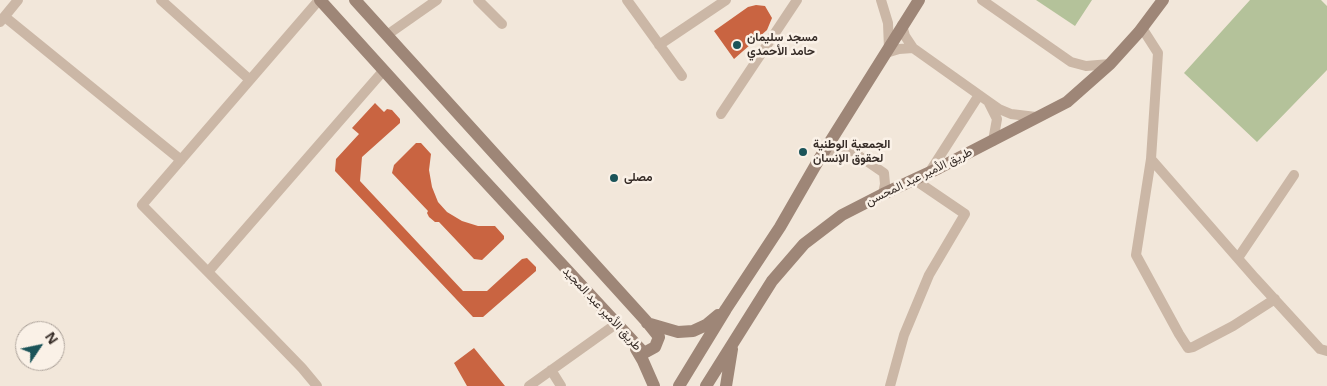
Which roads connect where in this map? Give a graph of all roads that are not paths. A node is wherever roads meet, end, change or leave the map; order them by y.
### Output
1 (18, 0) edge
2 (161, 0) edge
3 (320, 0) edge
4 (355, 0) edge
5 (437, 0) edge
6 (478, 0) edge
7 (627, 0) edge
8 (726, 0) edge
9 (881, 0) edge
10 (919, 0) edge
11 (982, 0) edge
12 (1163, 0) edge
13 (792, 3) edge
14 (2, 19) edge
15 (502, 24) dead end
16 (902, 25) junction
17 (1142, 28) junction
18 (387, 35) junction
19 (659, 45) junction
20 (913, 48) junction
21 (887, 51) junction
22 (1110, 64) junction
23 (384, 70) junction
24 (682, 76) dead end
25 (250, 80) junction
26 (979, 95) junction
27 (988, 102) junction
28 (721, 114) dead end
29 (1036, 117) junction
30 (993, 140) junction
31 (1151, 159) junction
32 (181, 160) junction
33 (818, 161) junction
34 (929, 173) junction
35 (1294, 175) dead end
36 (915, 180) junction
37 (883, 194) junction
38 (1238, 258) junction
39 (208, 272) junction
40 (1275, 299) junction
41 (726, 309) junction
42 (647, 322) junction
43 (616, 324) junction
44 (629, 338) junction
45 (734, 342) junction
46 (1327, 351) edge
47 (551, 370) junction
48 (317, 386) edge
49 (529, 386) edge
50 (561, 386) edge
51 (654, 386) edge
52 (679, 386) edge
53 (706, 386) edge
54 (726, 386) edge
55 (890, 386) edge

1 - 14 street
2 - 25 street
3 - 23 main road, طريق الأمير عبد المجيد
3 - 25 street
4 - 18 main road, طريق الأمير عبد المجيد
5 - 18 street
6 - 15 street
7 - 19 street
8 - 19 street
9 - 21 street
10 - 16 main road
11 - 22 street
12 - 17 main road, طريق الأمير عبد المحسن
13 - 28 street
14 - 32 street
16 - 20 street
16 - 21 main road
17 - 22 main road, طريق الأمير عبد المحسن
17 - 31 street
18 - 42 main road, طريق الأمير عبد المجيد
19 - 24 street
20 - 21 street
20 - 26 street
21 - 33 main road
22 - 29 main road, طريق الأمير عبد المحسن
23 - 39 street
23 - 43 main road, طريق الأمير عبد المجيد
25 - 32 street
26 - 27 street
26 - 34 street
27 - 29 street
27 - 30 street
29 - 30 main road, طريق الأمير عبد المحسن
30 - 34 main road, طريق الأمير عبد المحسن
31 - 38 street
31 - 40 street
32 - 39 street
33 - 37 street
33 - 41 main road
34 - 36 main road, طريق الأمير عبد المحسن
35 - 38 street
36 - 37 main road, طريق الأمير عبد المحسن
36 - 55 street
37 - 45 main road, طريق الأمير عبد المحسن
38 - 40 street
39 - 48 street
40 - 46 street
41 - 42 main road
41 - 52 main road
42 - 44 main road, طريق الأمير عبد المجيد
43 - 44 main road, طريق الأمير عبد المجيد
43 - 47 street
44 - 51 main road
45 - 53 main road, طريق الأمير عبد المحسن
45 - 54 main road
47 - 49 street
47 - 50 street

